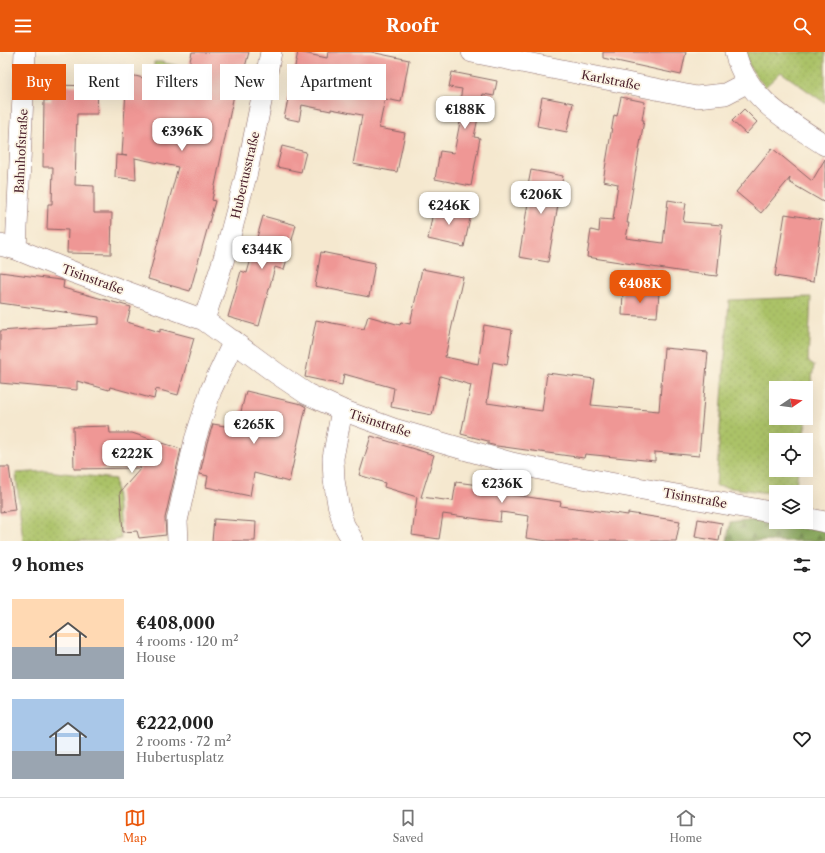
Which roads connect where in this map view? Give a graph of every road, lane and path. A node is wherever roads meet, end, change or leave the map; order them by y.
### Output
1 (25, 52) edge
2 (271, 52) edge
3 (472, 52) edge
4 (735, 52) edge
5 (748, 82) junction
6 (825, 145) edge
7 (8, 247) edge
8 (204, 320) junction
9 (234, 341) junction
10 (342, 410) junction
11 (769, 512) edge
12 (813, 519) edge
13 (825, 522) edge
14 (178, 541) edge
15 (353, 541) edge

1 - 7 street, Bahnhofstraße
2 - 8 street, Hubertusstraße
3 - 5 street, Karlstraße
4 - 5 street
5 - 6 street
7 - 8 street, Tisinstraße
8 - 9 street, Tisinstraße
9 - 10 street, Tisinstraße
9 - 14 street
10 - 11 street, Tisinstraße
10 - 15 street
12 - 13 street

